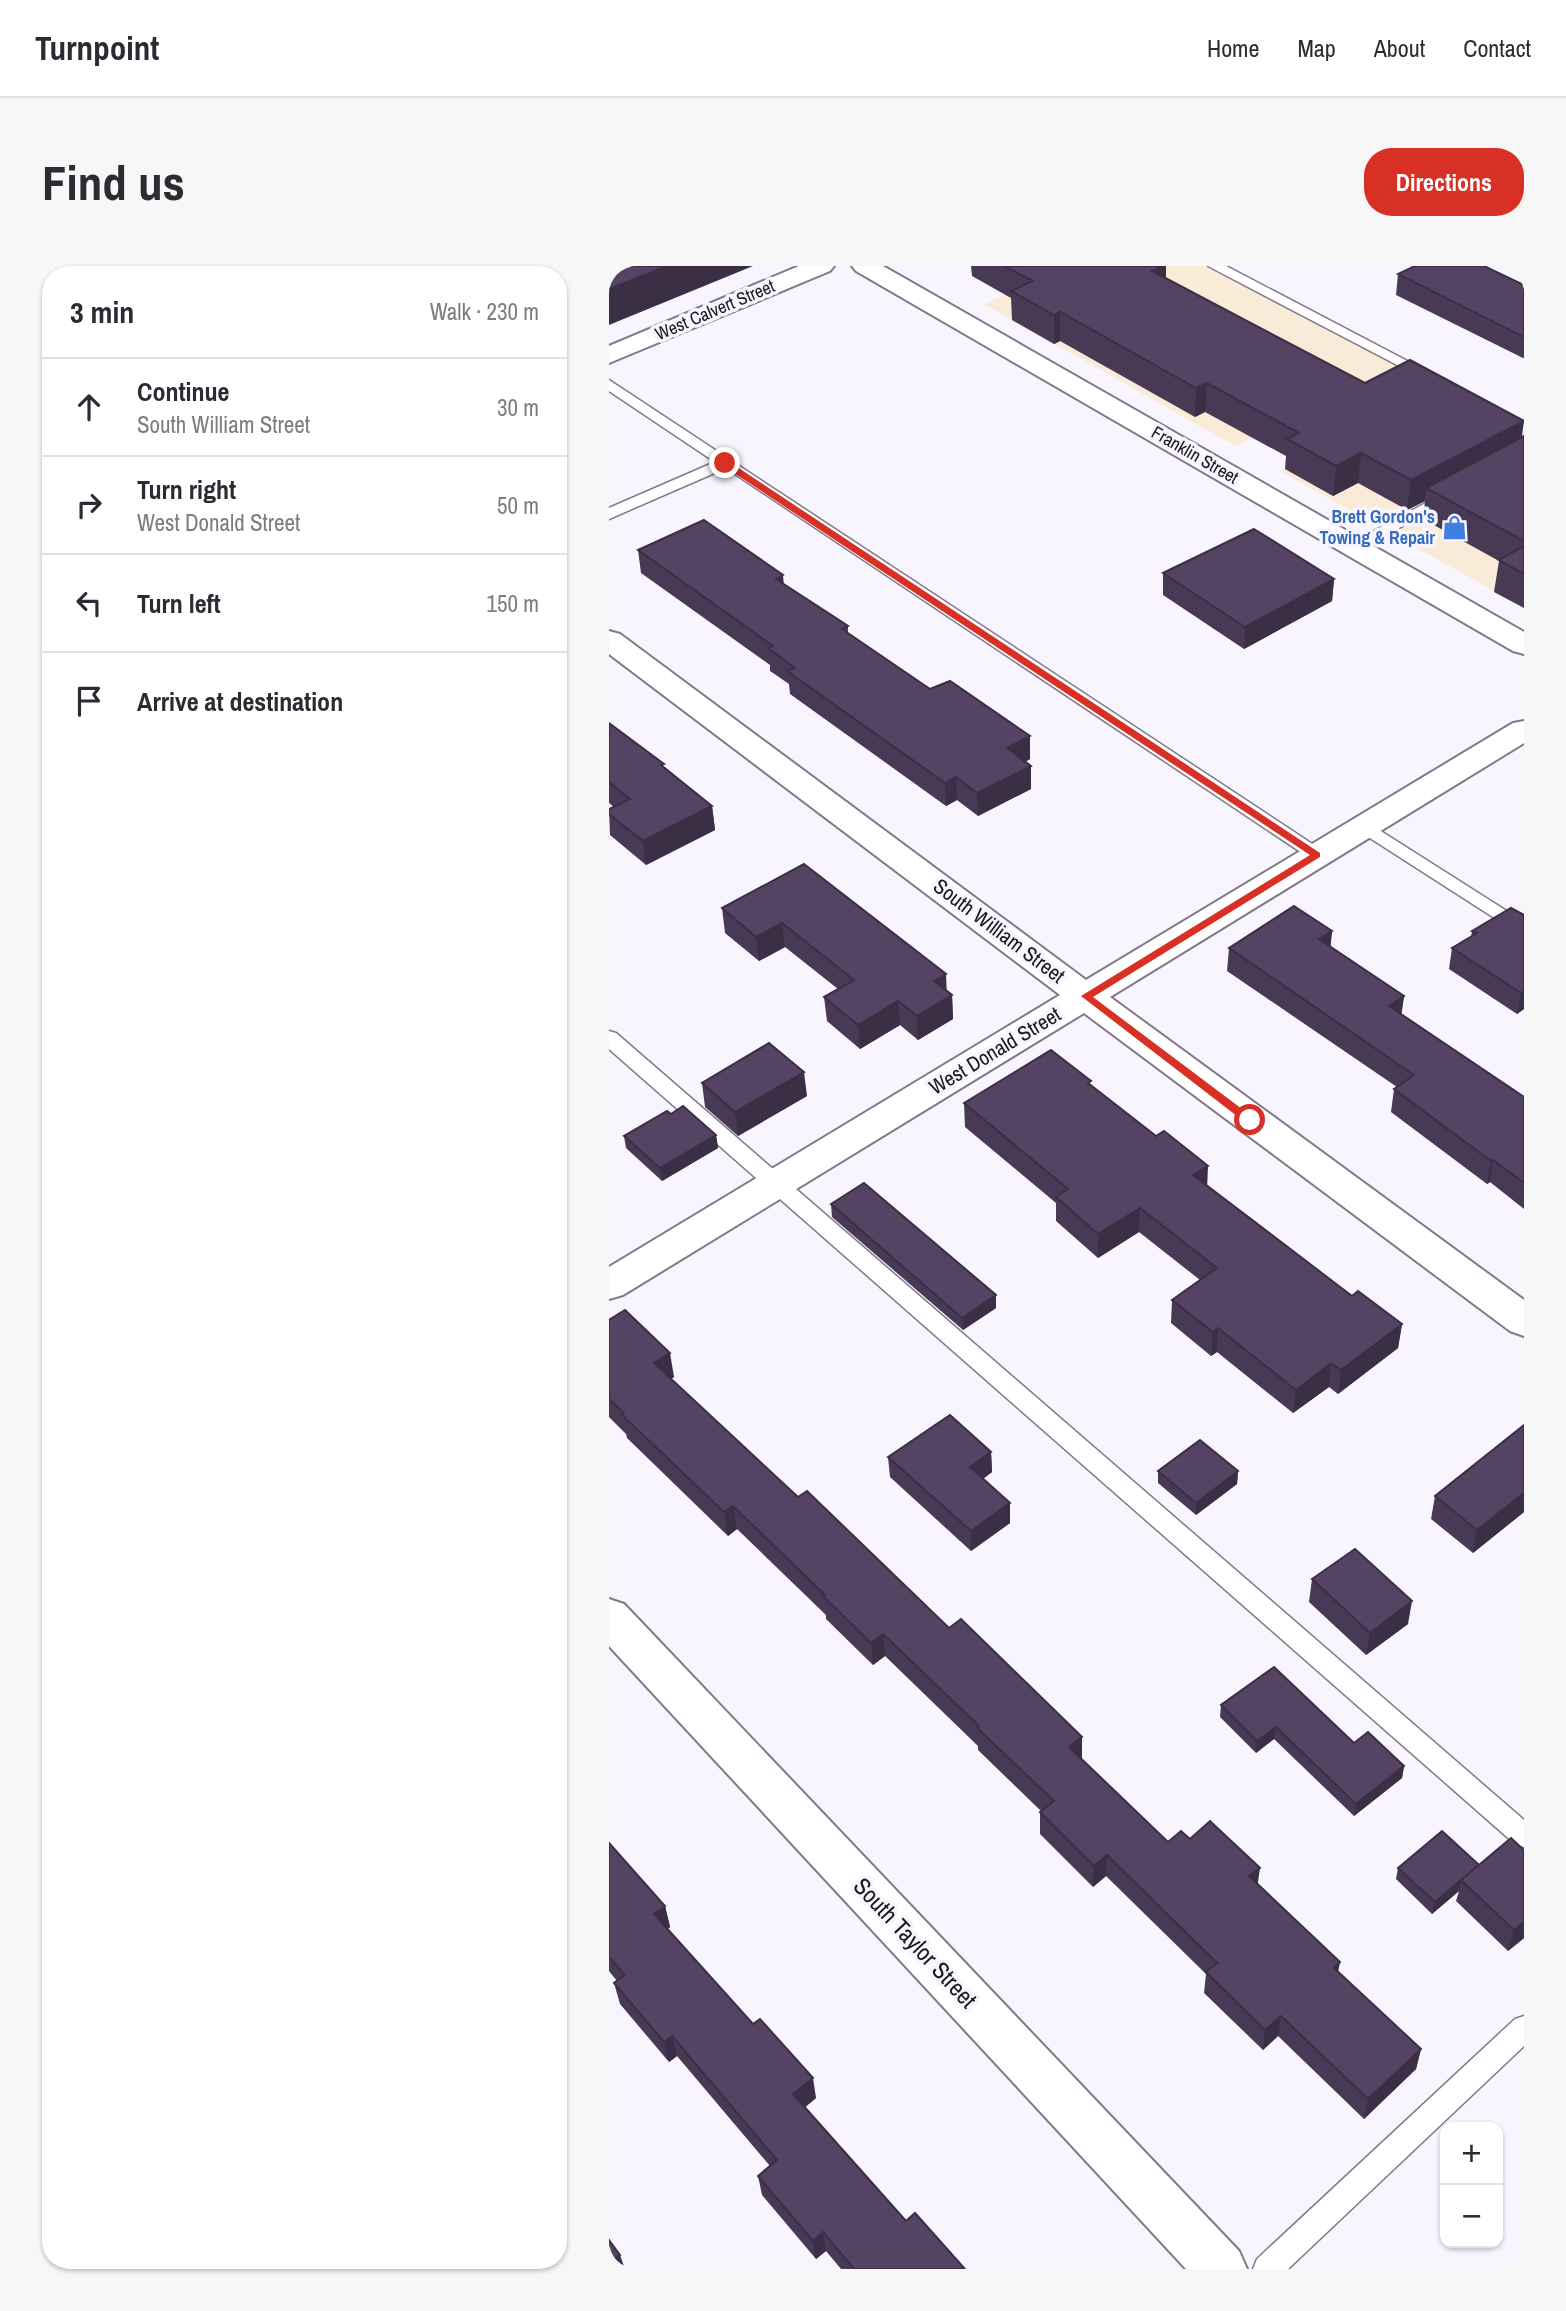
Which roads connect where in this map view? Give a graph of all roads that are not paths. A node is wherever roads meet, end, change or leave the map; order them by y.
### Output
1 (821, 266) edge
2 (865, 266) edge
3 (1215, 266) edge
4 (612, 350) edge
5 (609, 384) edge
6 (1449, 386) edge
7 (725, 463) junction
8 (1463, 488) edge
9 (609, 514) edge
10 (1354, 546) junction
11 (609, 640) edge
12 (1524, 645) edge
13 (1524, 730) edge
14 (1365, 827) junction
15 (1317, 855) junction
16 (1524, 931) edge
17 (1086, 996) junction
18 (609, 1038) edge
19 (775, 1184) junction
20 (609, 1285) edge
21 (1524, 1321) edge
22 (609, 1617) edge
23 (1524, 1836) edge
24 (1524, 2028) edge
25 (1221, 2269) edge
26 (1268, 2269) edge

1 - 4 street, West Calvert Street
2 - 10 street, Franklin Street
3 - 6 lane
5 - 7 lane
7 - 9 lane
7 - 15 lane
8 - 10 lane
10 - 12 street, Franklin Street
11 - 17 street, South William Street
13 - 14 street, West Donald Street
14 - 15 street, West Donald Street
14 - 16 lane
15 - 17 street, West Donald Street
17 - 19 street, West Donald Street
17 - 21 street, South William Street
18 - 19 lane
19 - 20 street, West Donald Street
19 - 23 lane
22 - 25 street, South Taylor Street
24 - 26 lane

